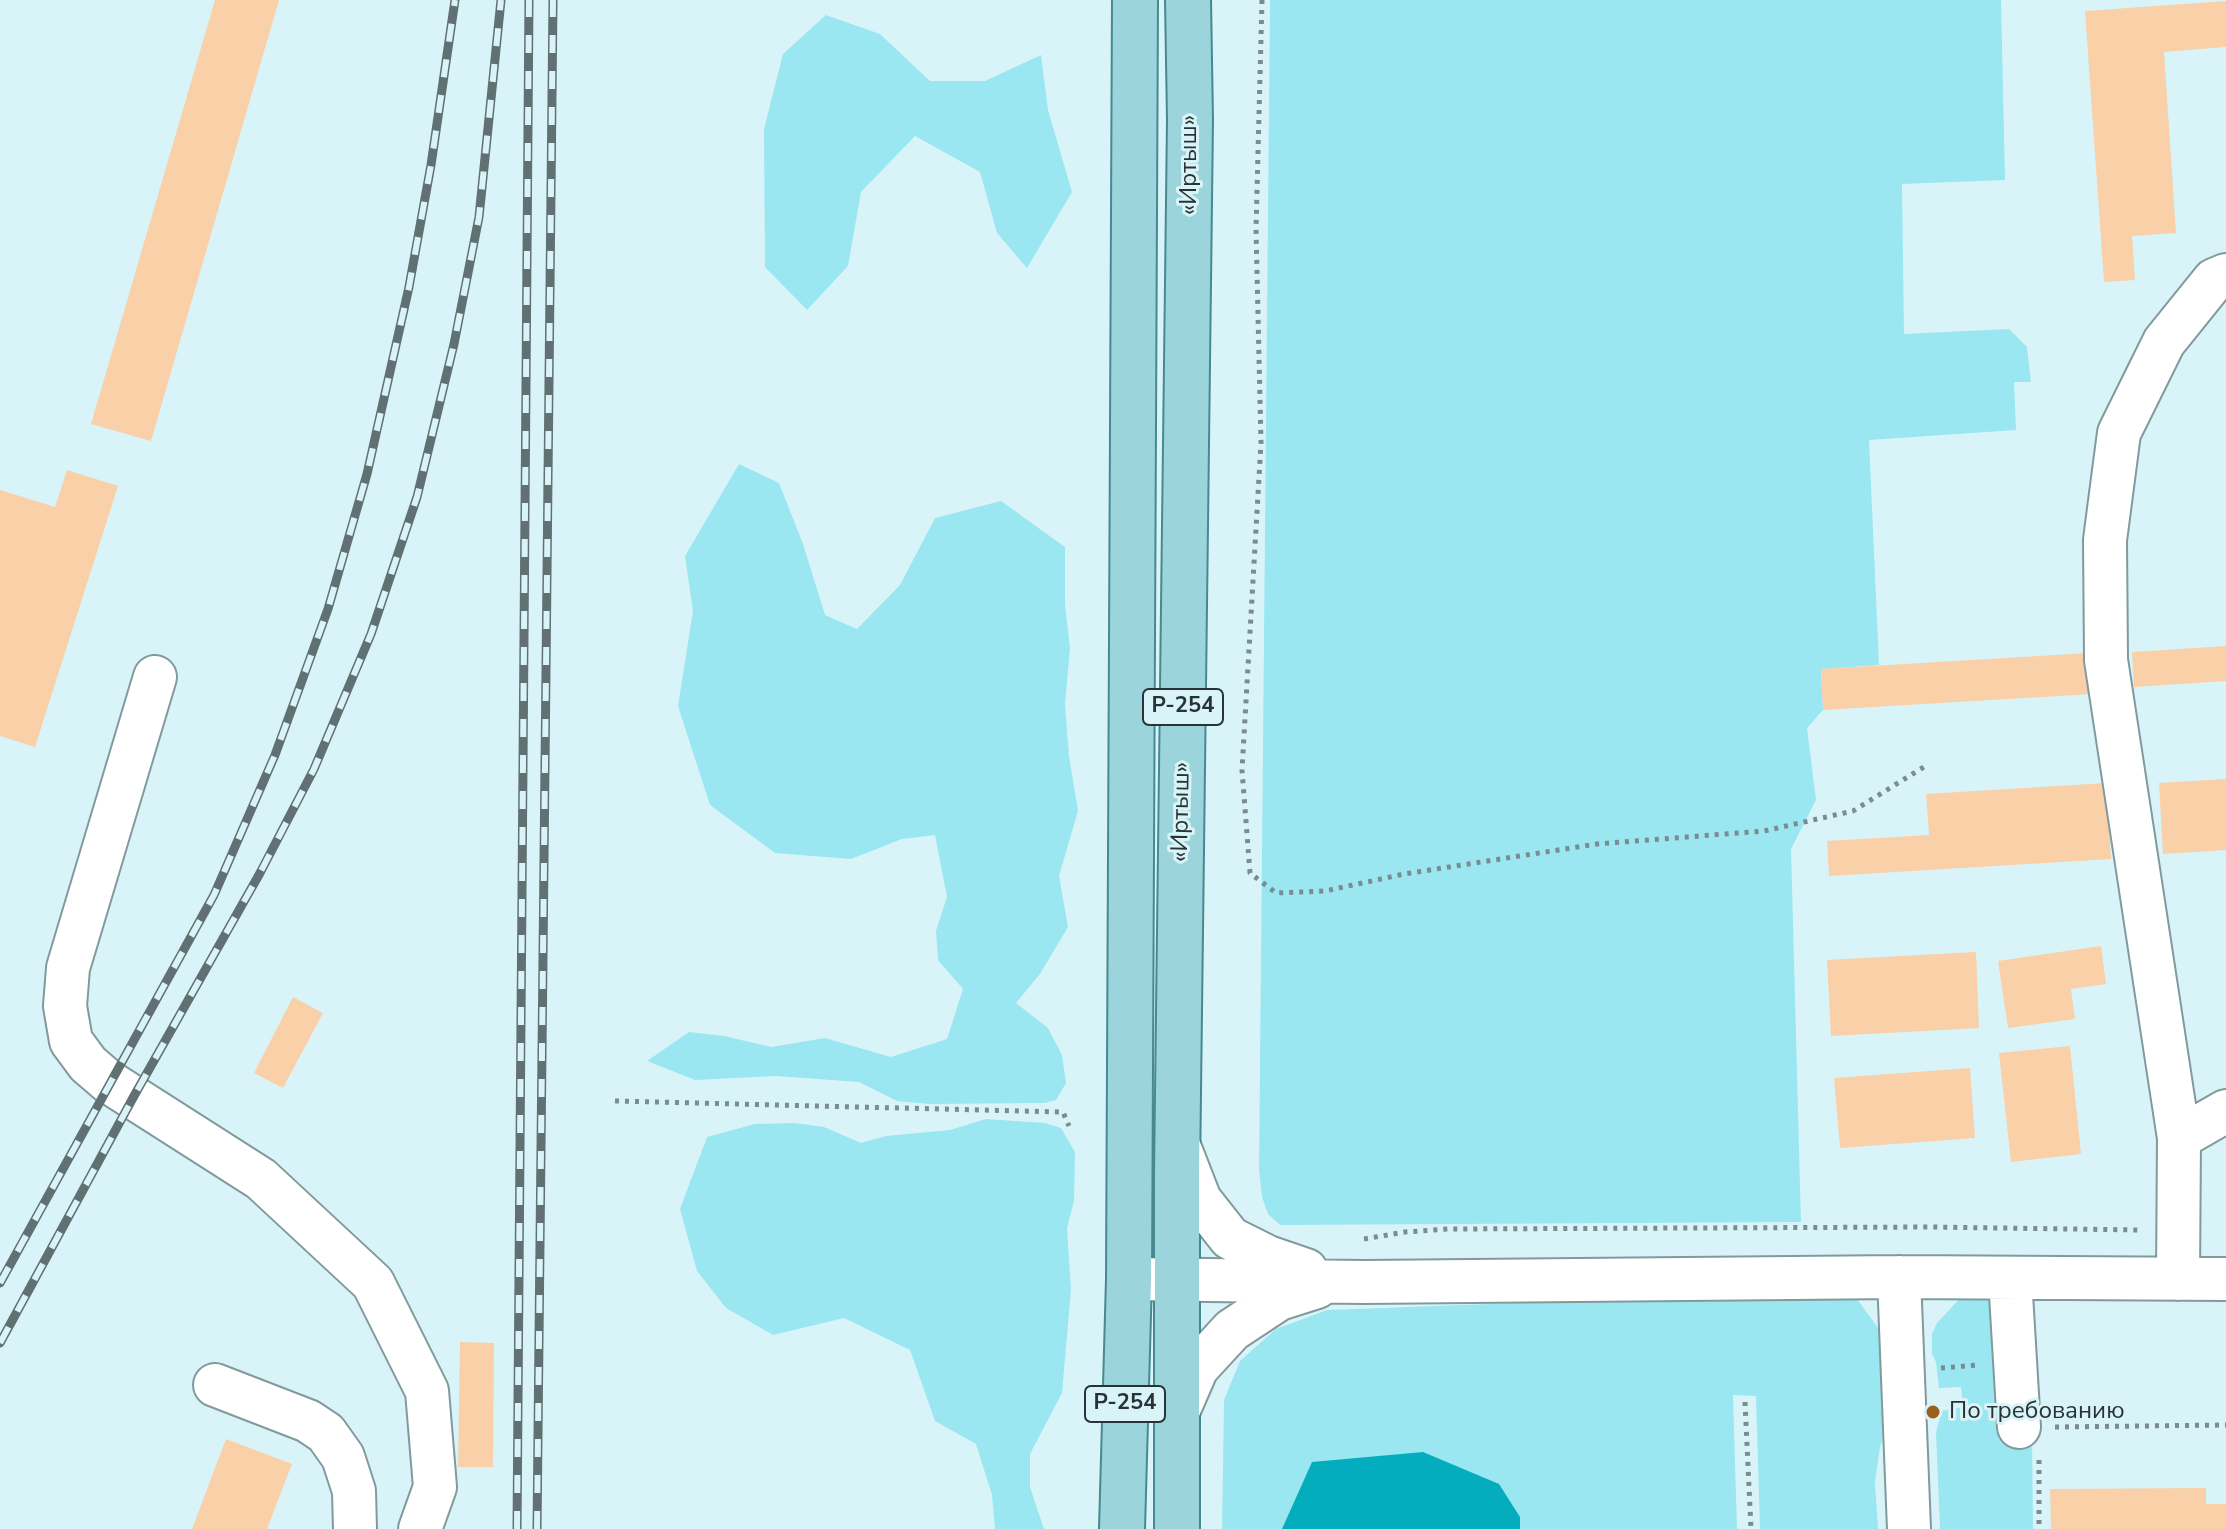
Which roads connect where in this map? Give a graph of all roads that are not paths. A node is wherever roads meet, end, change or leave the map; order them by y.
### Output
1 (1135, 0) edge
2 (1188, 0) edge
3 (2226, 275) edge
4 (155, 677) dead end
5 (2226, 1111) edge
6 (2179, 1138) junction
7 (1178, 1143) junction
8 (1899, 1277) junction
9 (2010, 1278) junction
10 (1129, 1279) junction
11 (1177, 1279) junction
12 (2178, 1279) junction
13 (2226, 1279) edge
14 (1342, 1281) junction
15 (215, 1385) dead end
16 (1177, 1414) junction
17 (2029, 1427) road end
18 (355, 1529) edge
19 (420, 1529) edge
20 (1122, 1529) edge
21 (1177, 1529) edge
22 (1909, 1529) edge

1 - 10 main road, Р-254
2 - 7 main road, «Иртыш» / Р-254
3 - 6 street
4 - 19 street
5 - 6 street
6 - 12 street
7 - 11 main road, «Иртыш» / Р-254
7 - 14 street
8 - 9 street
8 - 14 street
8 - 22 street
9 - 12 street
9 - 17 street
10 - 11 street
10 - 20 main road, Р-254
11 - 14 street
11 - 16 main road, «Иртыш» / Р-254
12 - 13 street
14 - 16 street
15 - 18 street
16 - 21 main road, «Иртыш» / Р-254

